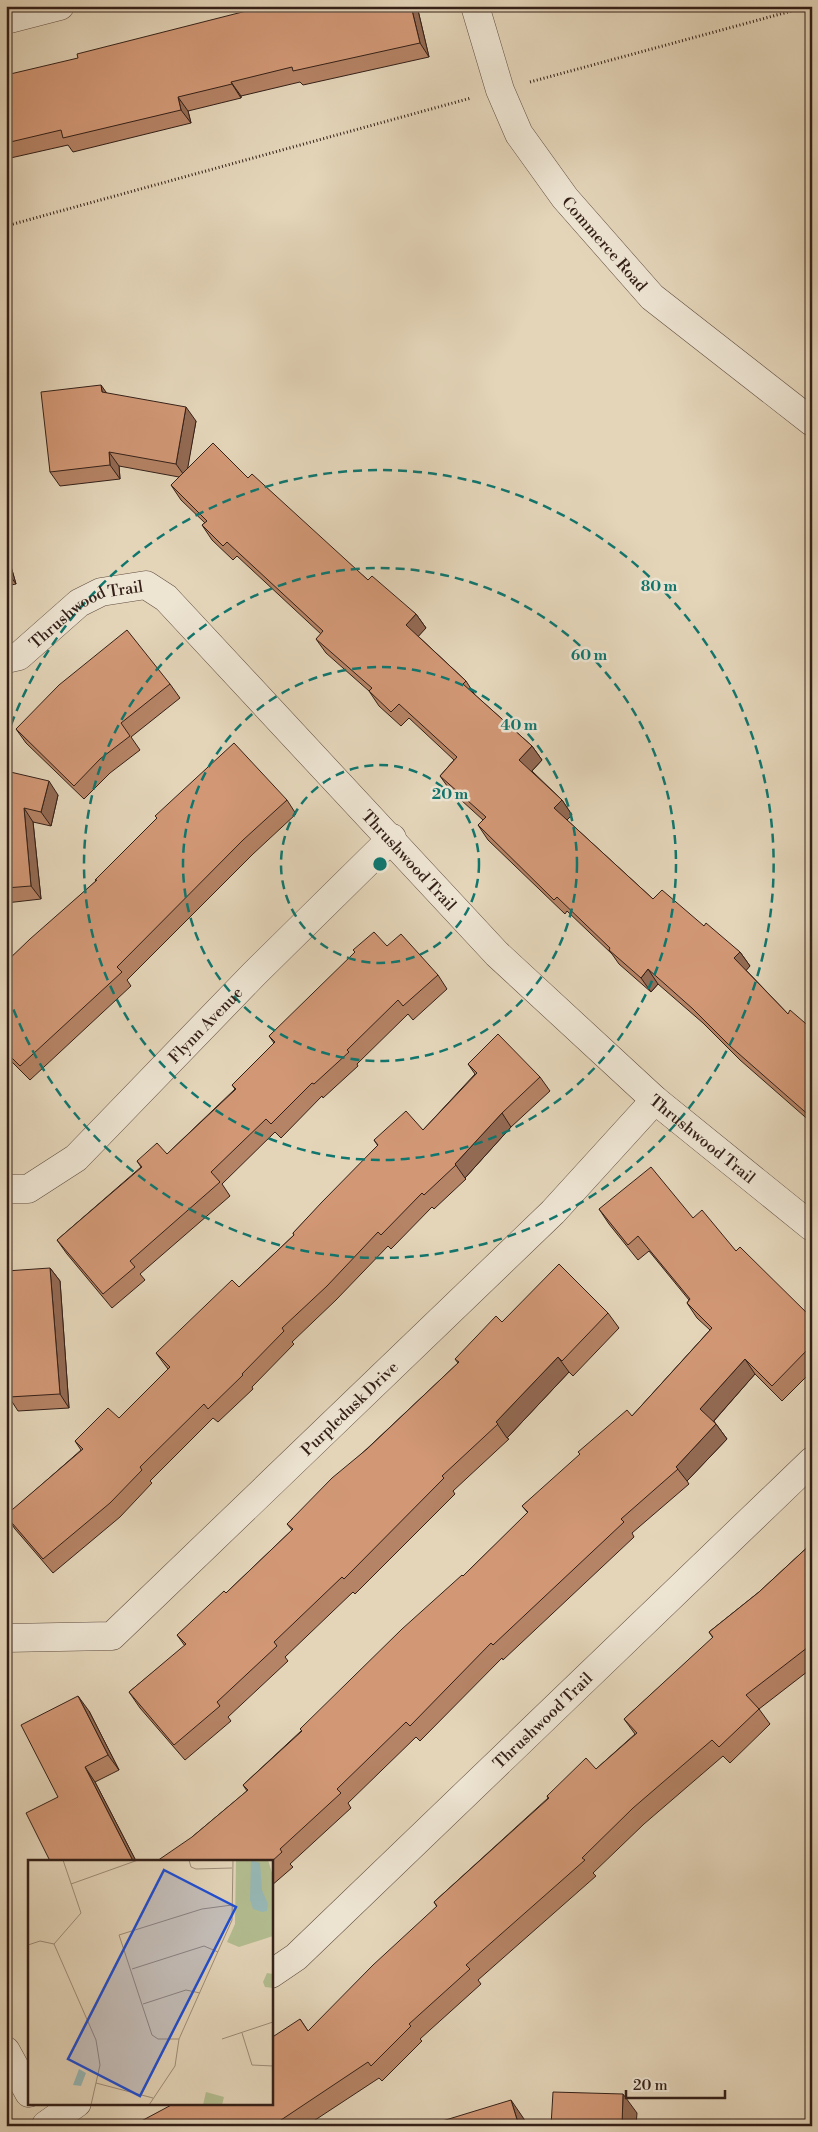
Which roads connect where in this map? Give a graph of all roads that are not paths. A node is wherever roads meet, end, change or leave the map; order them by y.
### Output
1 (60, 6) edge
2 (475, 6) edge
3 (6, 20) edge
4 (812, 422) edge
5 (6, 659) edge
6 (392, 838) junction
7 (656, 1100) junction
8 (6, 1189) edge
9 (812, 1226) edge
10 (812, 1461) edge
11 (6, 1638) edge
12 (272, 1973) edge
13 (6, 2051) edge
14 (28, 2092) edge
15 (75, 2104) edge
16 (42, 2118) edge

1 - 3 street
2 - 4 street, Commerce Road
5 - 6 street, Thrushwood Trail
6 - 7 street, Thrushwood Trail
6 - 8 street, Flynn Avenue
7 - 9 street, Thrushwood Trail
7 - 11 street, Purpledusk Drive
10 - 12 street, Thrushwood Trail
13 - 14 street
15 - 16 street

